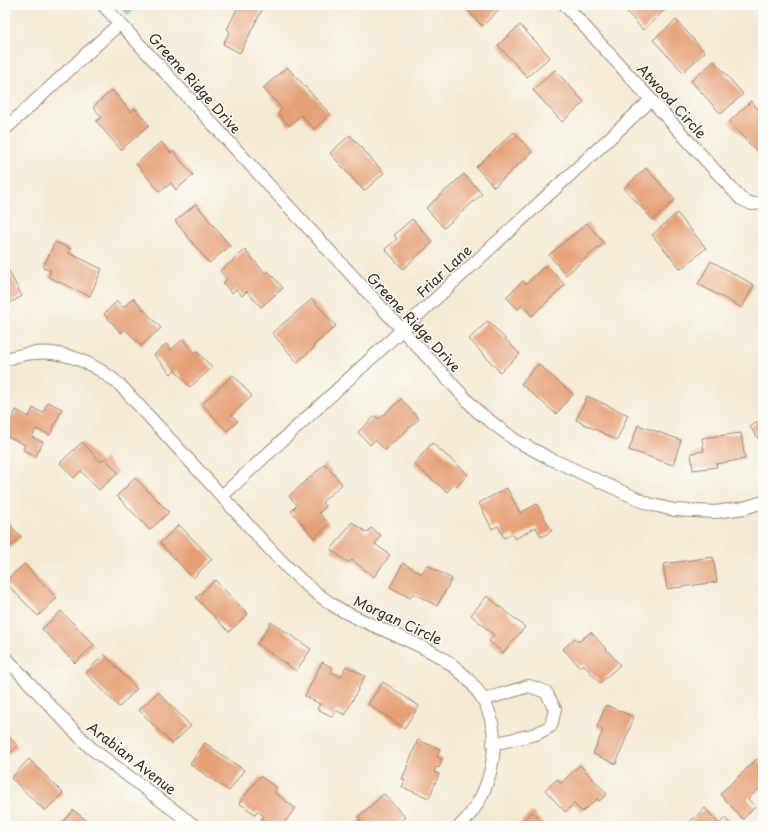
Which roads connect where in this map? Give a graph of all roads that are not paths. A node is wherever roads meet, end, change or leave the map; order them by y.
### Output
1 (103, 5) edge
2 (565, 5) edge
3 (120, 23) junction
4 (651, 100) junction
5 (5, 129) edge
6 (763, 204) edge
7 (402, 331) junction
8 (5, 360) edge
9 (222, 496) junction
10 (763, 502) edge
11 (5, 657) edge
12 (483, 700) junction
13 (493, 744) junction
14 (195, 826) edge
15 (460, 826) edge

1 - 3 street, Greene Ridge Drive
2 - 4 street, Atwood Circle
3 - 5 street
3 - 7 street, Greene Ridge Drive
4 - 6 street, Atwood Circle
4 - 7 street, Friar Lane
7 - 9 street, Friar Lane
7 - 10 street, Greene Ridge Drive
8 - 9 street, Morgan Circle
9 - 12 street, Morgan Circle
11 - 14 street, Arabian Avenue
12 - 13 street, Morgan Circle
12 - 13 street
13 - 15 street, Morgan Circle

